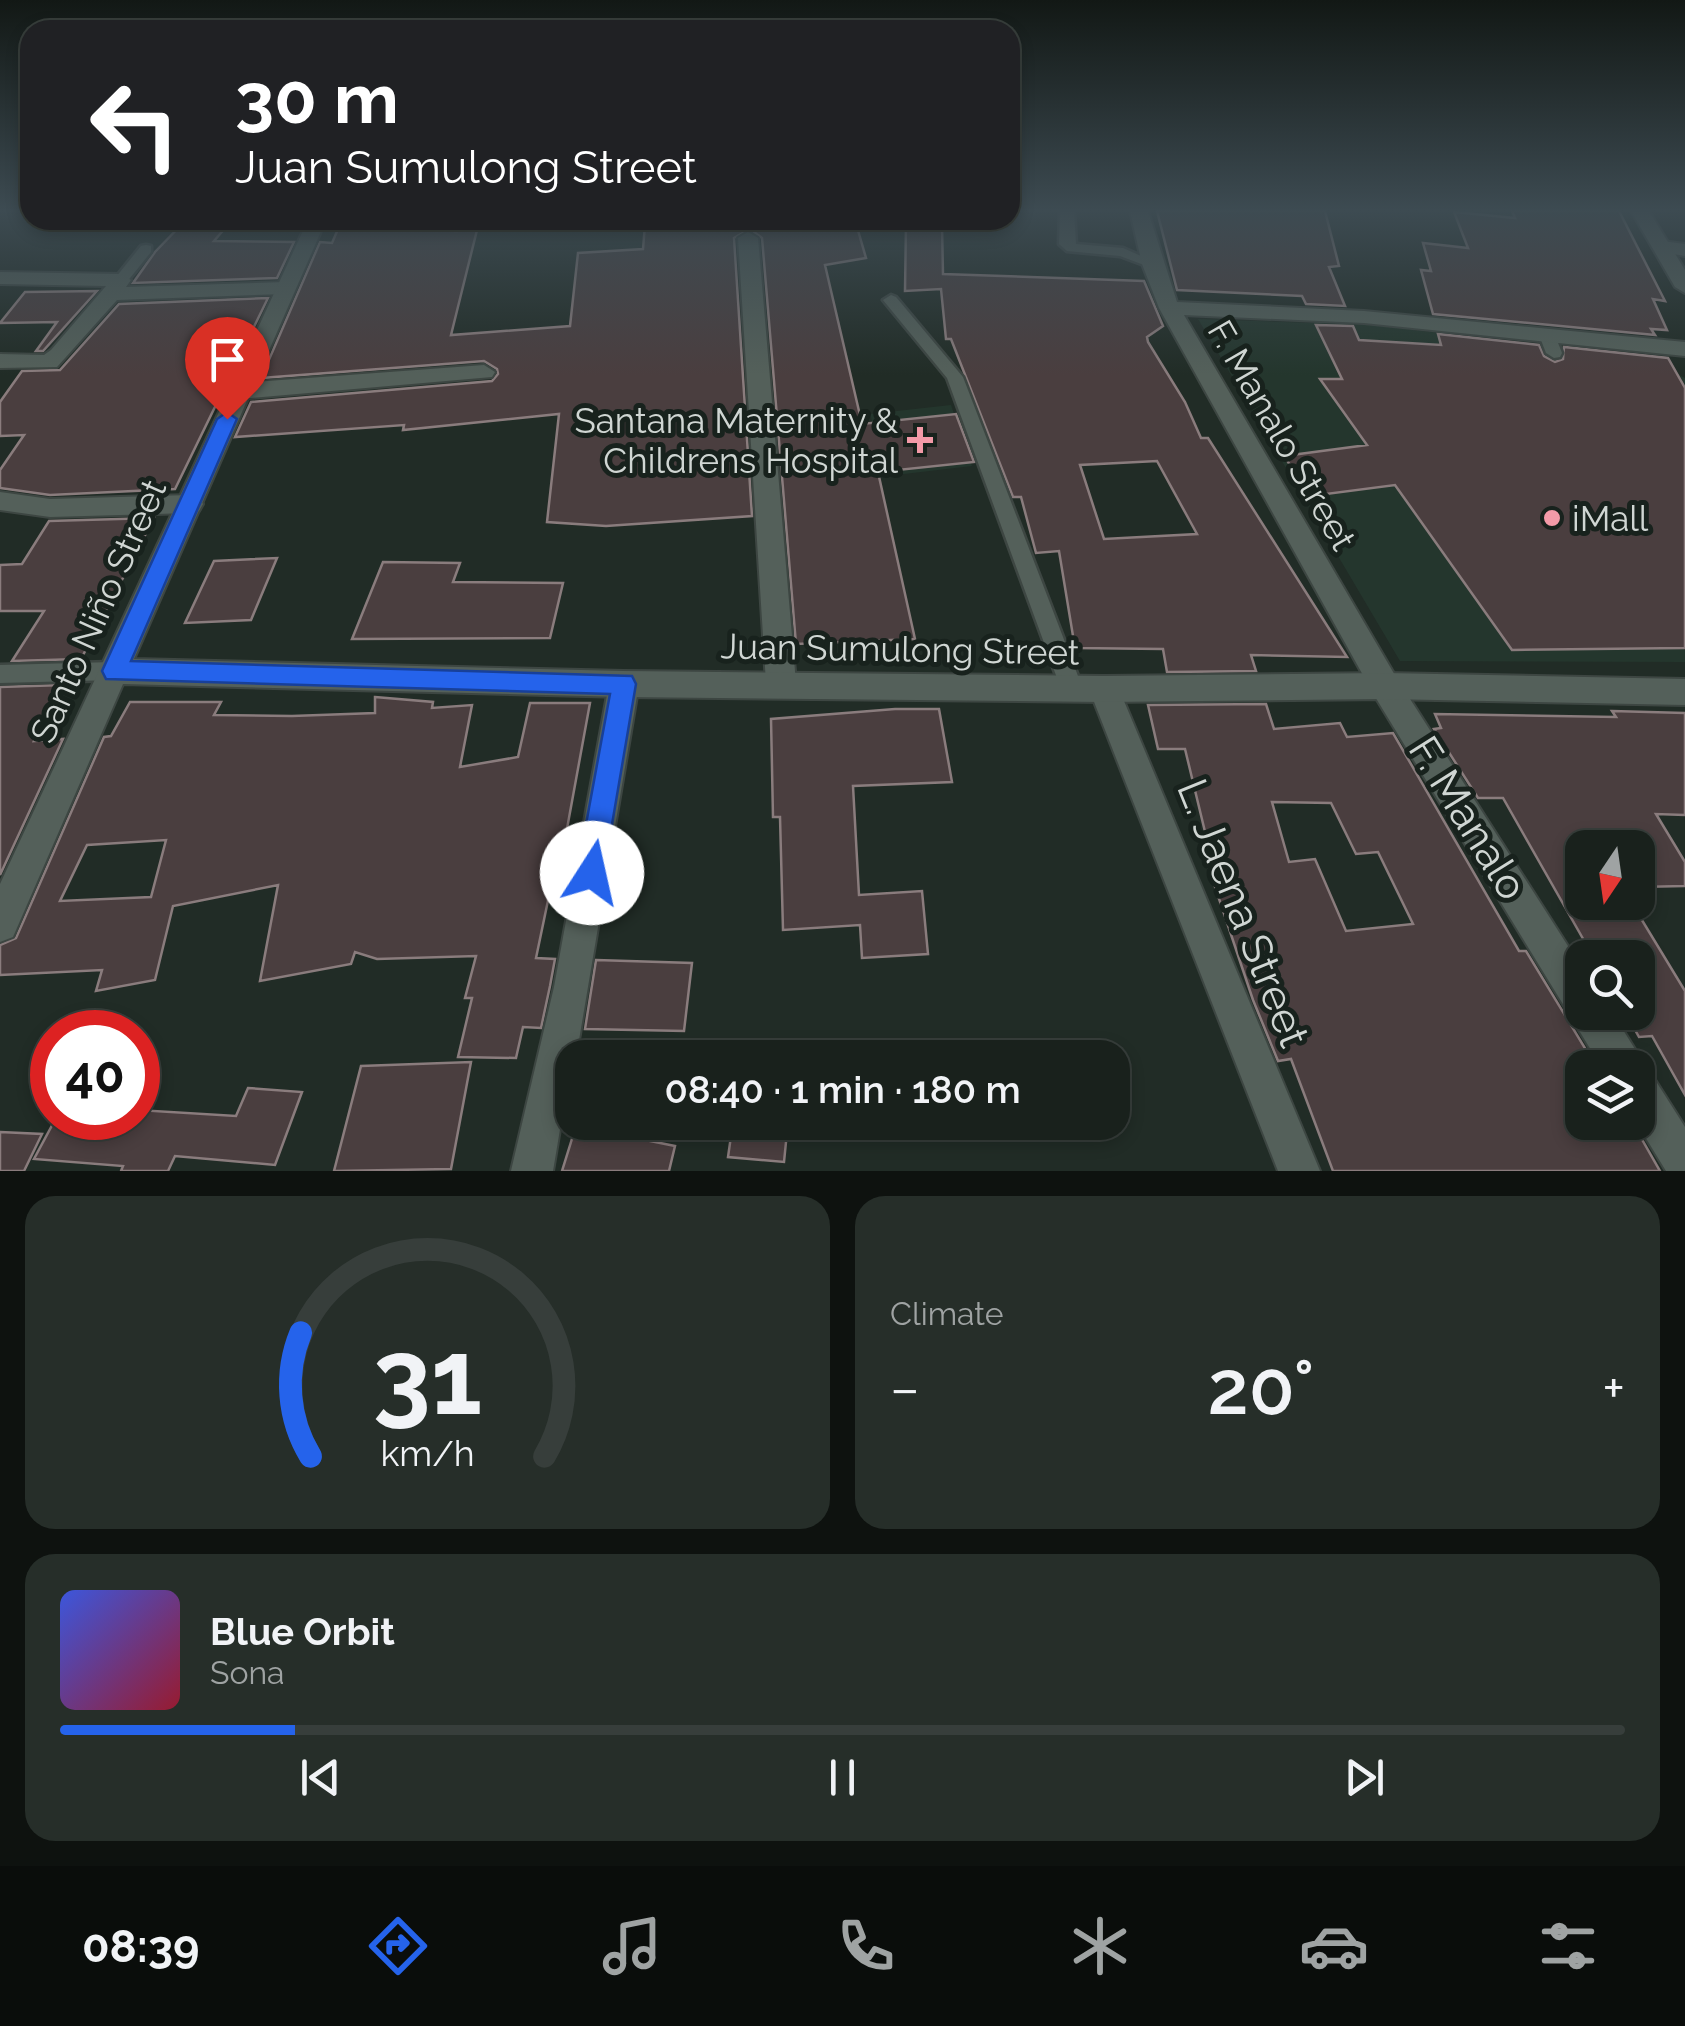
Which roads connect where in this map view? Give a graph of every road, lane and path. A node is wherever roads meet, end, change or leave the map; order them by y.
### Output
1 (133, 266) edge
2 (296, 266) edge
3 (750, 266) edge
4 (1153, 266) edge
5 (0, 278) edge
6 (116, 287) junction
7 (285, 288) junction
8 (891, 300) dead end
9 (1169, 308) junction
10 (1685, 349) edge
11 (0, 360) edge
12 (484, 372) dead end
13 (240, 391) junction
14 (0, 501) edge
15 (190, 504) junction
16 (114, 671) junction
17 (0, 674) edge
18 (781, 683) junction
19 (624, 684) junction
20 (1385, 686) junction
21 (1088, 689) junction
22 (1685, 692) edge
23 (0, 924) edge
24 (1565, 974) edge
25 (1655, 1115) edge
26 (1685, 1164) edge
27 (532, 1171) edge
28 (1299, 1171) edge

1 - 6 lane
2 - 7 street, Santo Niño Street
3 - 18 street
4 - 9 street, F. Manalo Street
5 - 6 street
6 - 7 street
6 - 11 street
7 - 13 street, Santo Niño Street
8 - 21 lane
9 - 10 street
9 - 20 street, F. Manalo Street
12 - 13 street
13 - 15 street, Santo Niño Street
14 - 15 street
15 - 16 street, Santo Niño Street
16 - 17 lane
16 - 19 street, Juan Sumulong Street
16 - 23 street, Santo Niño Street
18 - 19 street, Juan Sumulong Street
18 - 21 street, Juan Sumulong Street
19 - 27 street
20 - 21 street, Juan Sumulong Street
20 - 22 street, Juan Sumulong Street
20 - 24 street, F. Manalo
21 - 28 street, L. Jaena Street
25 - 26 street

